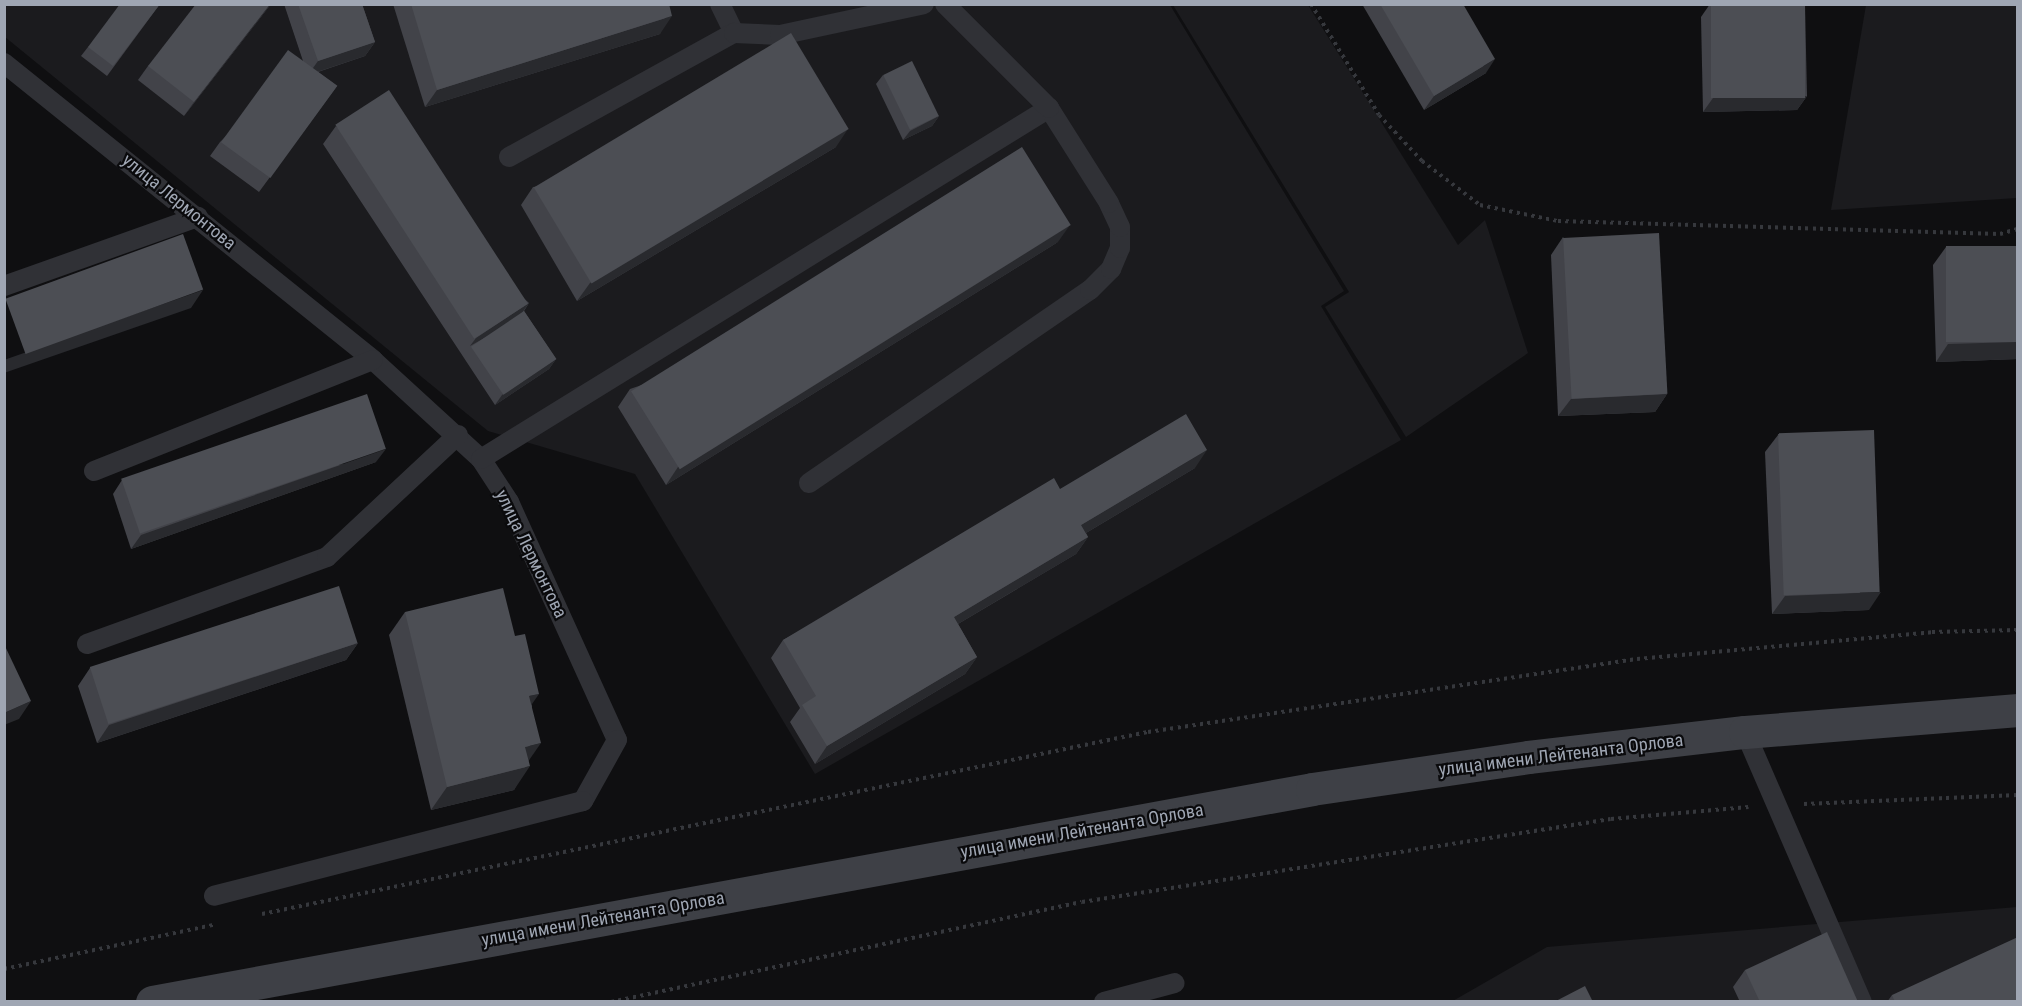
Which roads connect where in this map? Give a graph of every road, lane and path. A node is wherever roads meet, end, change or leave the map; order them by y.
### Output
1 (720, 4) edge
2 (924, 4) edge
3 (945, 4) edge
4 (1311, 4) edge
5 (734, 33) junction
6 (4, 63) edge
7 (1049, 108) junction
8 (509, 157) dead end
9 (198, 217) junction
10 (2018, 229) edge
11 (4, 286) edge
12 (373, 360) junction
13 (458, 435) junction
14 (481, 459) junction
15 (94, 471) dead end
16 (809, 483) dead end
17 (2018, 630) edge
18 (87, 644) dead end
19 (2018, 710) edge
20 (1745, 732) junction
21 (2018, 795) edge
22 (1777, 805) junction
23 (214, 896) dead end
24 (249, 917) dead end
25 (226, 922) dead end
26 (4, 969) edge
27 (1174, 983) dead end
28 (152, 1002) edge
29 (611, 1002) edge
30 (1104, 1002) edge
31 (1862, 1002) edge

1 - 5 lane
2 - 5 lane
3 - 7 lane
4 - 10 path
5 - 8 lane
6 - 9 lane, улица Лермонтова
7 - 14 lane
7 - 16 lane
9 - 11 lane
9 - 12 lane, улица Лермонтова
12 - 13 lane, улица Лермонтова
12 - 15 lane
13 - 14 lane, улица Лермонтова
13 - 18 lane
14 - 23 lane, улица Лермонтова
17 - 24 path
19 - 20 main road, улица имени Лейтенанта Орлова
20 - 22 lane
20 - 28 main road, улица имени Лейтенанта Орлова
21 - 22 path
22 - 29 path
22 - 31 lane
25 - 26 path
27 - 30 lane

